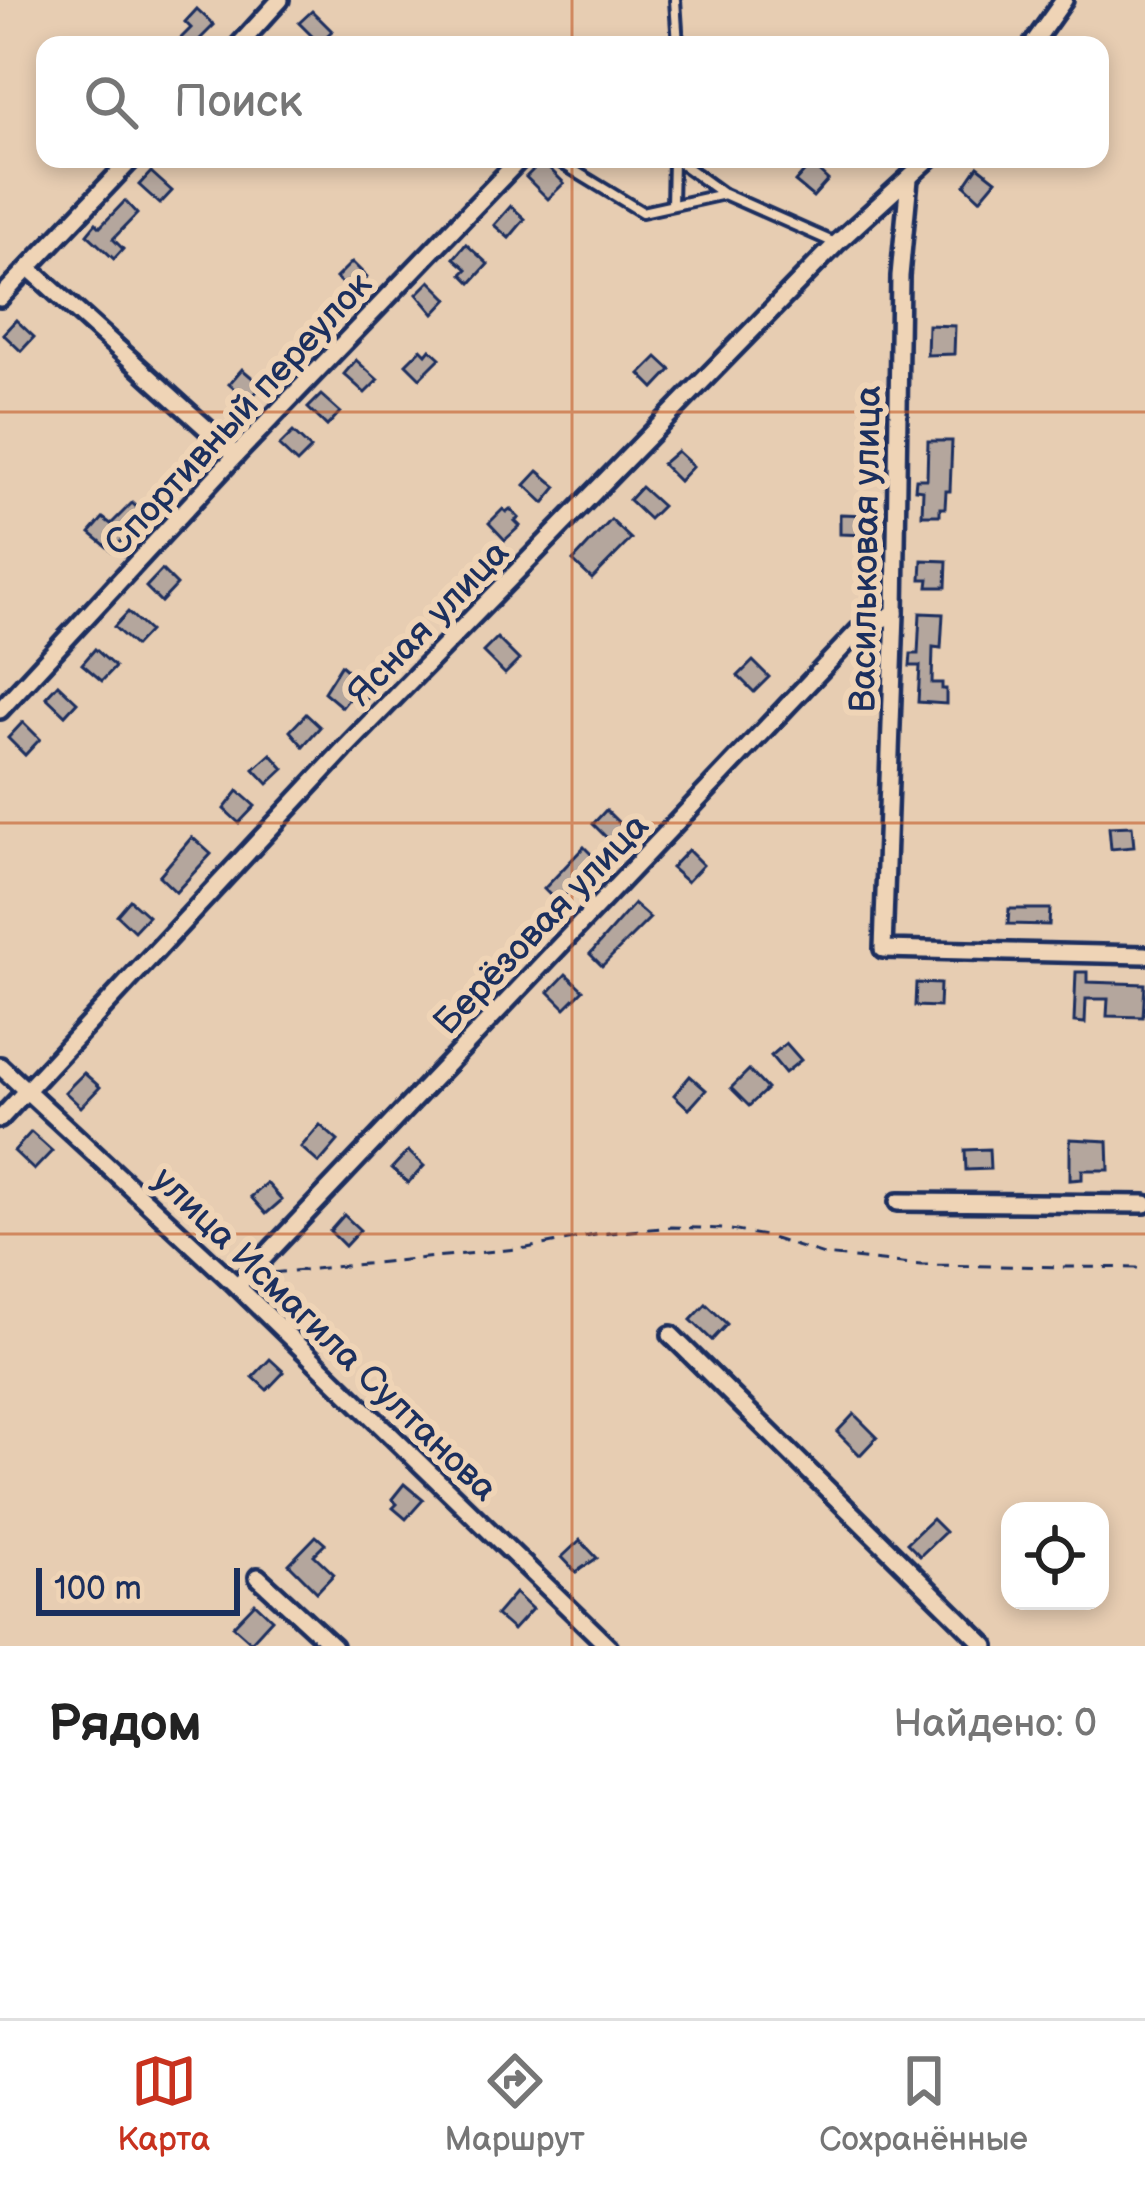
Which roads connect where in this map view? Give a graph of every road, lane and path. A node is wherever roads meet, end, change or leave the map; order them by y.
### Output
1 (280, 0) edge
2 (675, 0) edge
3 (1064, 0) edge
4 (246, 36) edge
5 (677, 36) edge
6 (1038, 36) edge
7 (124, 168) edge
8 (511, 168) edge
9 (570, 168) edge
10 (674, 168) edge
11 (687, 168) edge
12 (920, 168) edge
13 (909, 179) junction
14 (724, 194) junction
15 (672, 205) junction
16 (836, 244) junction
17 (30, 269) junction
18 (0, 298) edge
19 (236, 455) junction
20 (895, 614) junction
21 (0, 710) edge
22 (1145, 955) edge
23 (0, 1066) edge
24 (27, 1090) junction
25 (0, 1119) edge
26 (898, 1202) dead end
27 (1145, 1204) edge
28 (1145, 1268) edge
29 (270, 1273) dead end
30 (237, 1286) junction
31 (671, 1335) dead end
32 (258, 1577) dead end
33 (333, 1646) edge
34 (608, 1646) edge
35 (986, 1646) edge

1 - 4 street
2 - 5 lane
3 - 6 street
7 - 17 street
8 - 19 street, Спортивный переулок
9 - 15 lane
10 - 15 lane
11 - 14 lane
12 - 13 street
13 - 16 street, Ясная улица
13 - 20 street, Васильковая улица
14 - 15 lane
14 - 16 lane
16 - 24 street, Ясная улица
17 - 18 street
17 - 19 street
19 - 21 street, Спортивный переулок
20 - 22 street, Васильковая улица
20 - 30 street, Берёзовая улица
23 - 24 street, улица Исмагила Султанова
24 - 25 street, Ясная улица
24 - 30 street, улица Исмагила Султанова
26 - 27 street
28 - 29 path
30 - 34 street, улица Исмагила Султанова
31 - 35 street
32 - 33 street

